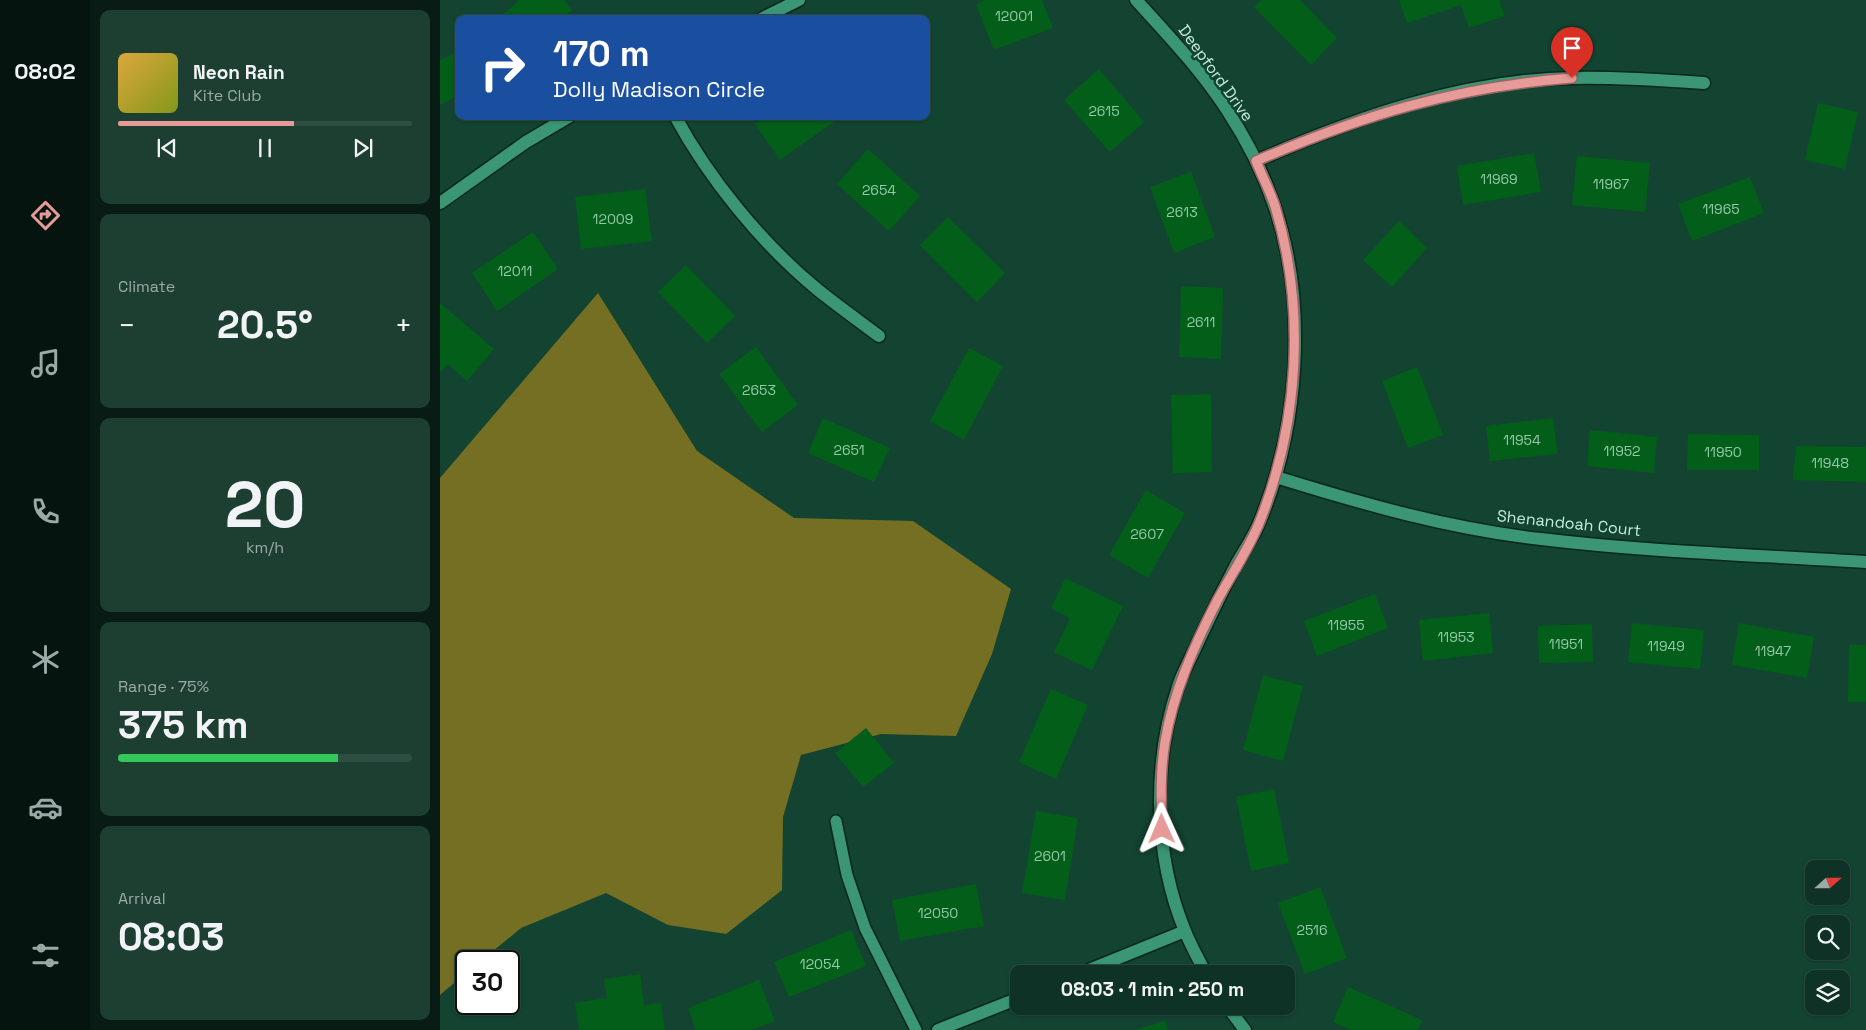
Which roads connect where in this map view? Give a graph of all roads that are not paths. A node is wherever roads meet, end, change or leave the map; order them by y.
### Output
1 (799, 0) edge
2 (1136, 0) edge
3 (769, 15) edge
4 (1704, 83) dead end
5 (563, 120) edge
6 (679, 120) edge
7 (1256, 161) junction
8 (440, 203) edge
9 (879, 336) dead end
10 (1276, 477) junction
11 (1866, 562) edge
12 (836, 821) dead end
13 (1185, 932) junction
14 (1102, 965) edge
15 (1202, 965) edge
16 (1010, 1002) edge
17 (1234, 1015) edge
18 (916, 1030) edge
19 (938, 1030) edge
20 (1245, 1030) edge

1 - 3 street
2 - 7 street, Deepford Drive
4 - 7 street
5 - 8 street
6 - 9 street
7 - 10 street, Deepford Drive
10 - 11 street, Shenandoah Court
10 - 13 street, Deepford Drive
12 - 18 lane
13 - 14 street
13 - 15 street, Deepford Drive
16 - 19 street
17 - 20 street

